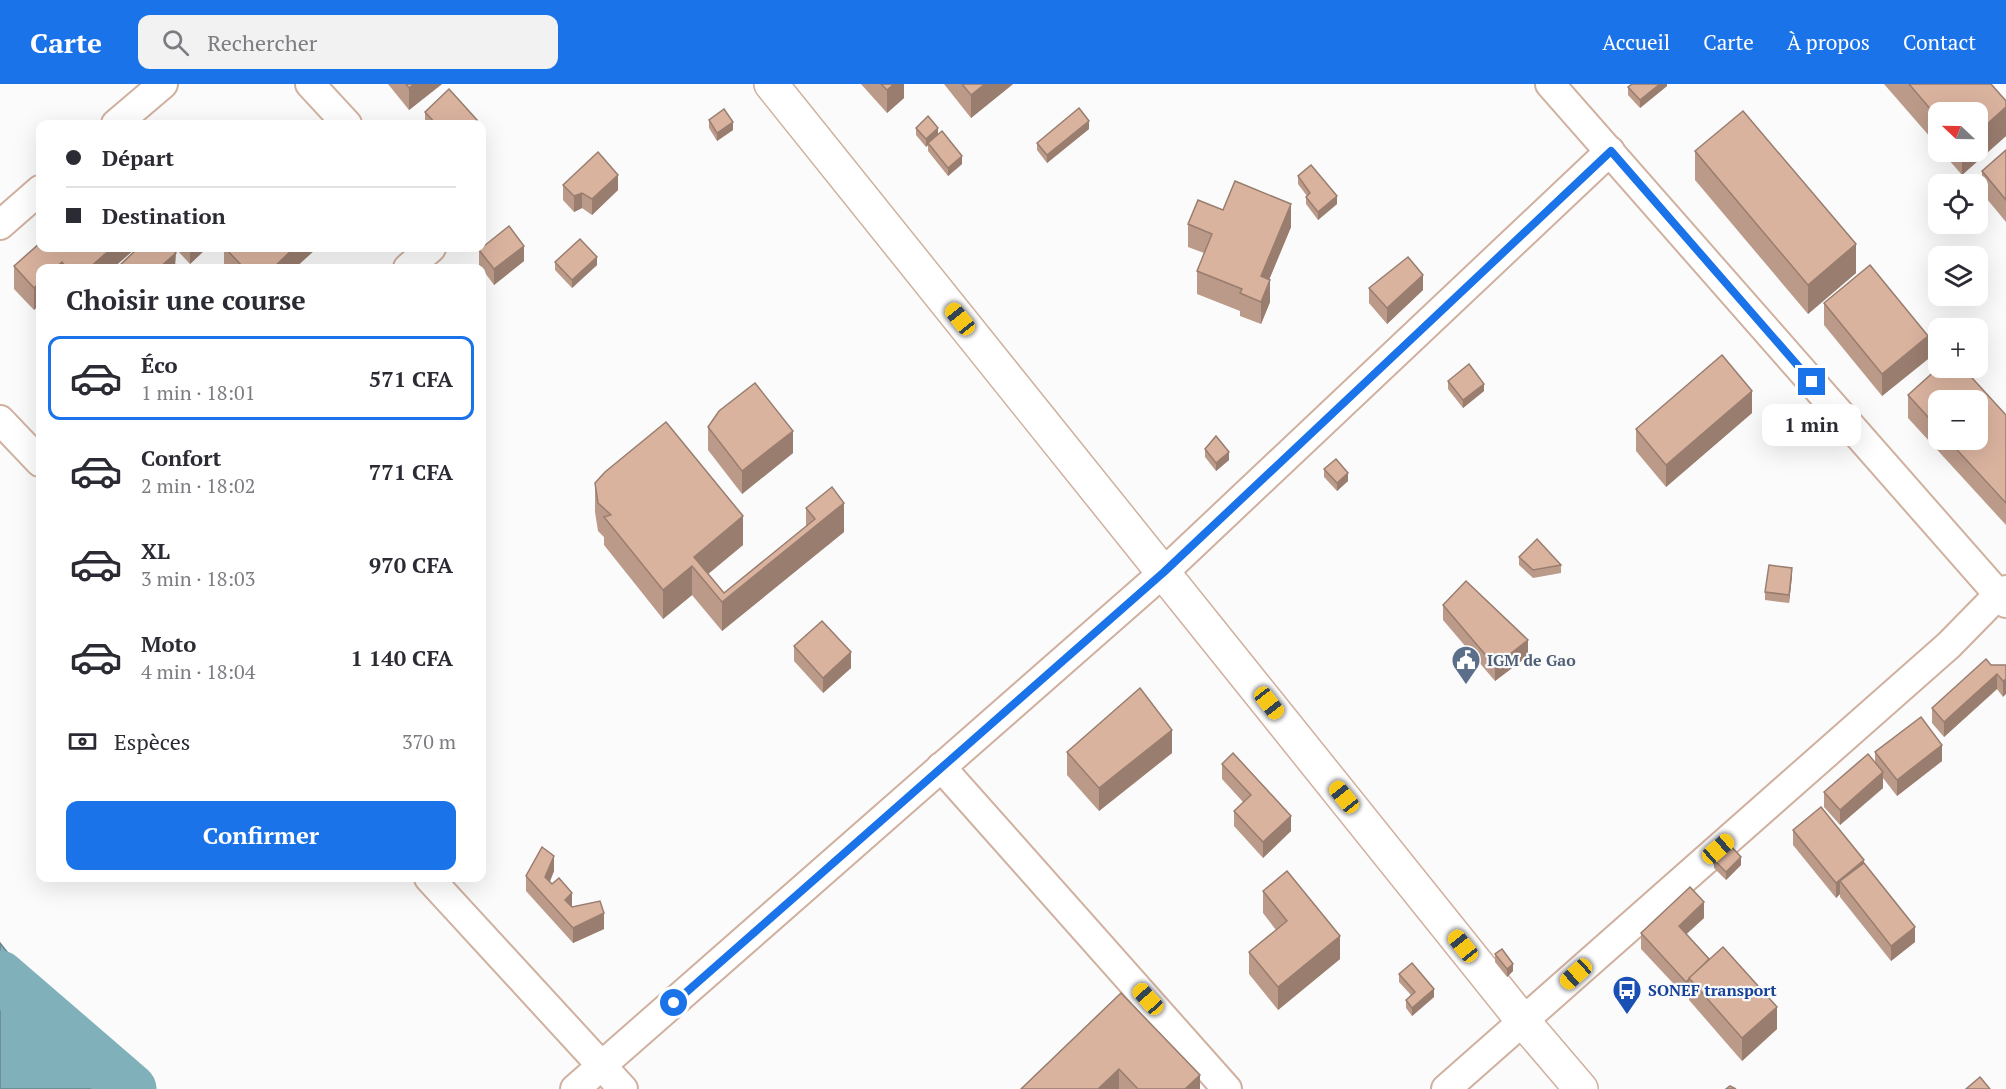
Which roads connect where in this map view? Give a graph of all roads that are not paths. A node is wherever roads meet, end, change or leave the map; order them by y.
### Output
1 (163, 84) edge
2 (310, 84) edge
3 (771, 84) edge
4 (1550, 84) edge
5 (121, 120) edge
6 (343, 120) edge
7 (1611, 151) junction
8 (36, 194) edge
9 (0, 225) edge
10 (426, 252) edge
11 (413, 264) edge
12 (0, 420) edge
13 (36, 458) edge
14 (1164, 572) junction
15 (2003, 596) edge
16 (941, 767) junction
17 (433, 882) edge
18 (1523, 1021) junction
19 (603, 1066) junction
20 (575, 1089) edge
21 (623, 1089) edge
22 (1227, 1089) edge
23 (1446, 1089) edge
24 (1581, 1089) edge

1 - 5 street
2 - 6 street
3 - 14 main road
4 - 7 street
7 - 14 street
7 - 15 street
8 - 9 street
10 - 11 street
12 - 13 street
14 - 16 street
14 - 18 main road
15 - 18 street
16 - 19 street
16 - 22 street
17 - 19 street
18 - 23 street
18 - 24 main road
19 - 20 street
19 - 21 street

